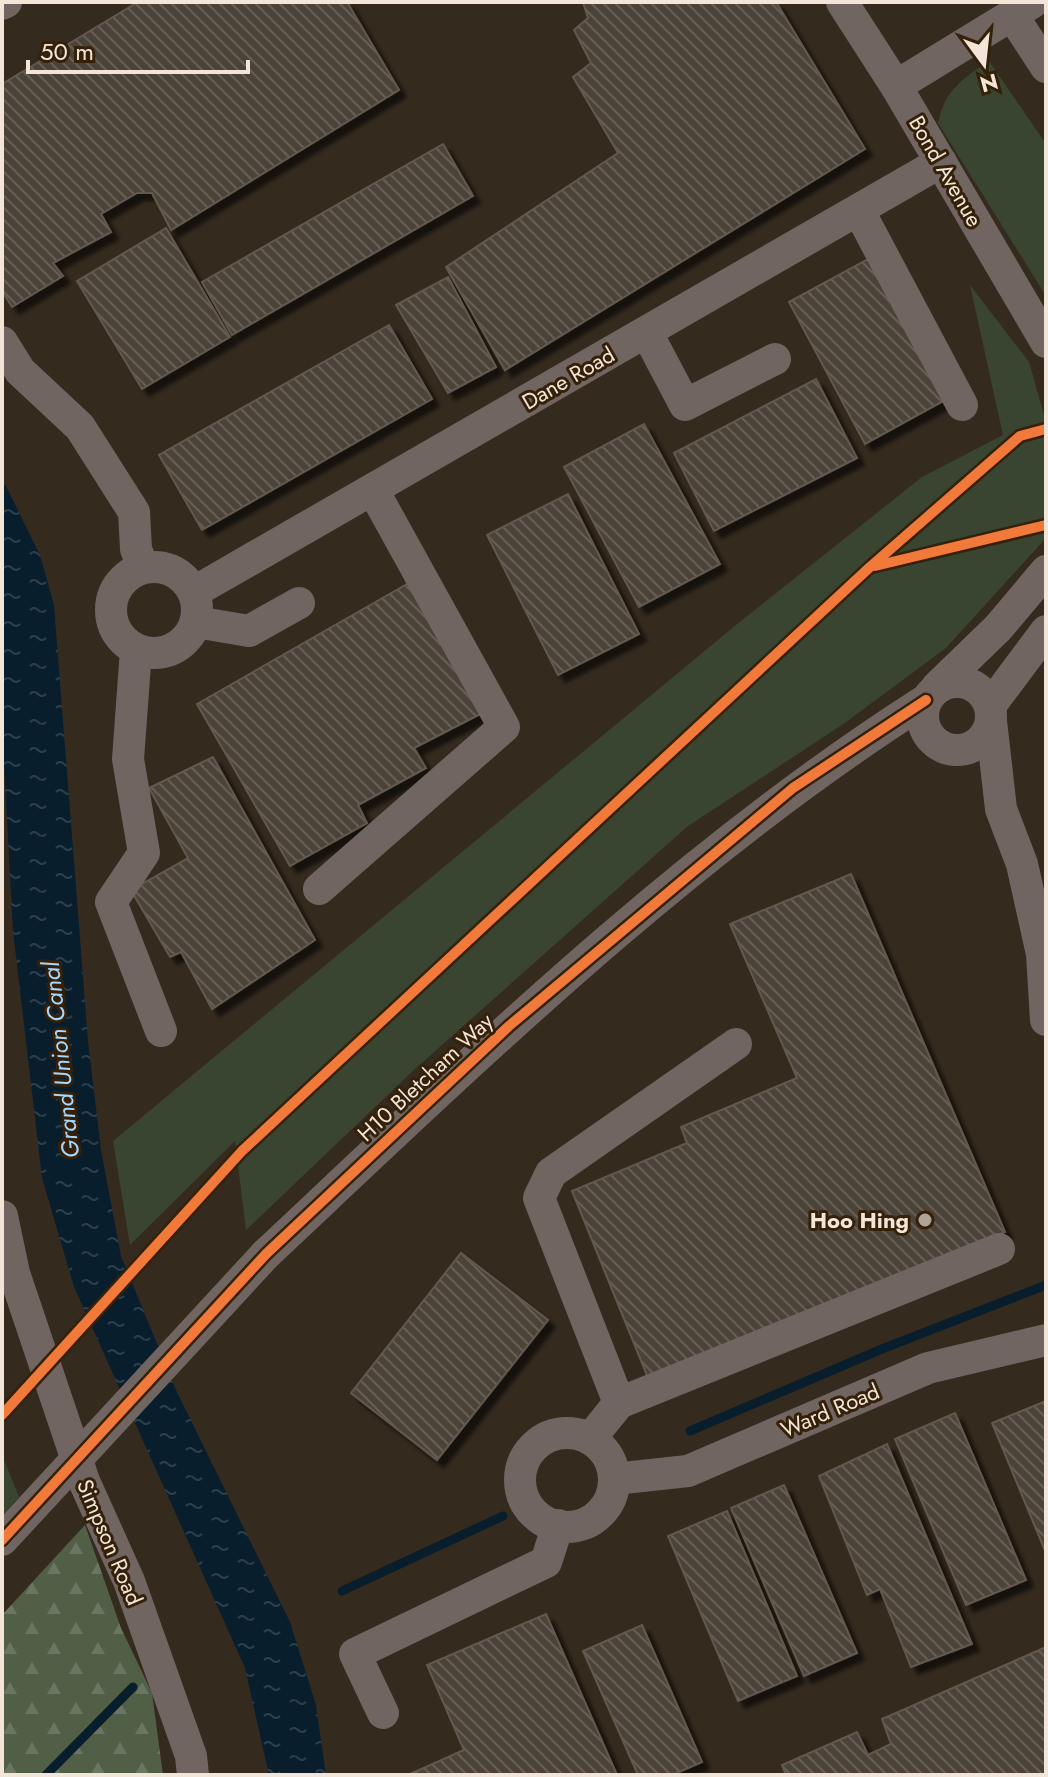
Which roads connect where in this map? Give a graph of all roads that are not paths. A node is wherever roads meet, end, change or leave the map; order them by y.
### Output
1 (842, 2) edge
2 (1023, 8) edge
3 (1046, 67) edge
4 (896, 86) junction
5 (941, 162) junction
6 (859, 211) junction
7 (647, 333) junction
8 (2, 342) edge
9 (1046, 342) edge
10 (775, 359) dead end
11 (962, 405) dead end
12 (373, 490) junction
13 (143, 568) junction
14 (1046, 571) edge
15 (299, 603) dead end
16 (195, 607) junction
17 (1046, 631) edge
18 (136, 650) junction
19 (932, 694) junction
20 (990, 714) junction
21 (941, 742) junction
22 (840, 755) junction
23 (1001, 809) junction
24 (319, 889) dead end
25 (1046, 1020) edge
26 (161, 1031) dead end
27 (736, 1044) dead end
28 (2, 1216) edge
29 (999, 1249) dead end
30 (1046, 1340) edge
31 (619, 1403) junction
32 (590, 1439) junction
33 (614, 1479) junction
34 (558, 1525) junction
35 (2, 1540) edge
36 (383, 1713) dead end
37 (193, 1775) edge

1 - 4 street, Bond Avenue
2 - 3 street
2 - 4 street
4 - 5 street, Bond Avenue
5 - 6 street, Dane Road
5 - 9 street, Bond Avenue
6 - 7 street, Dane Road
6 - 11 street
7 - 10 street
7 - 12 street, Dane Road
8 - 13 street
12 - 16 street, Dane Road
12 - 24 street
13 - 16 street
13 - 18 street
14 - 19 street, H10 Bletcham Way
15 - 16 street
16 - 18 street, Dane Road
17 - 20 street
18 - 26 street
19 - 20 street
19 - 21 street
19 - 22 street, H10 Bletcham Way
20 - 21 street
20 - 23 street
21 - 22 street, H10 Bletcham Way
21 - 23 street
22 - 35 street, H10 Bletcham Way, bridge
23 - 25 street
27 - 31 street
28 - 37 street, Simpson Road
29 - 31 street
30 - 33 street, Ward Road
31 - 32 street
32 - 33 street
32 - 34 street
33 - 34 street
34 - 36 street

